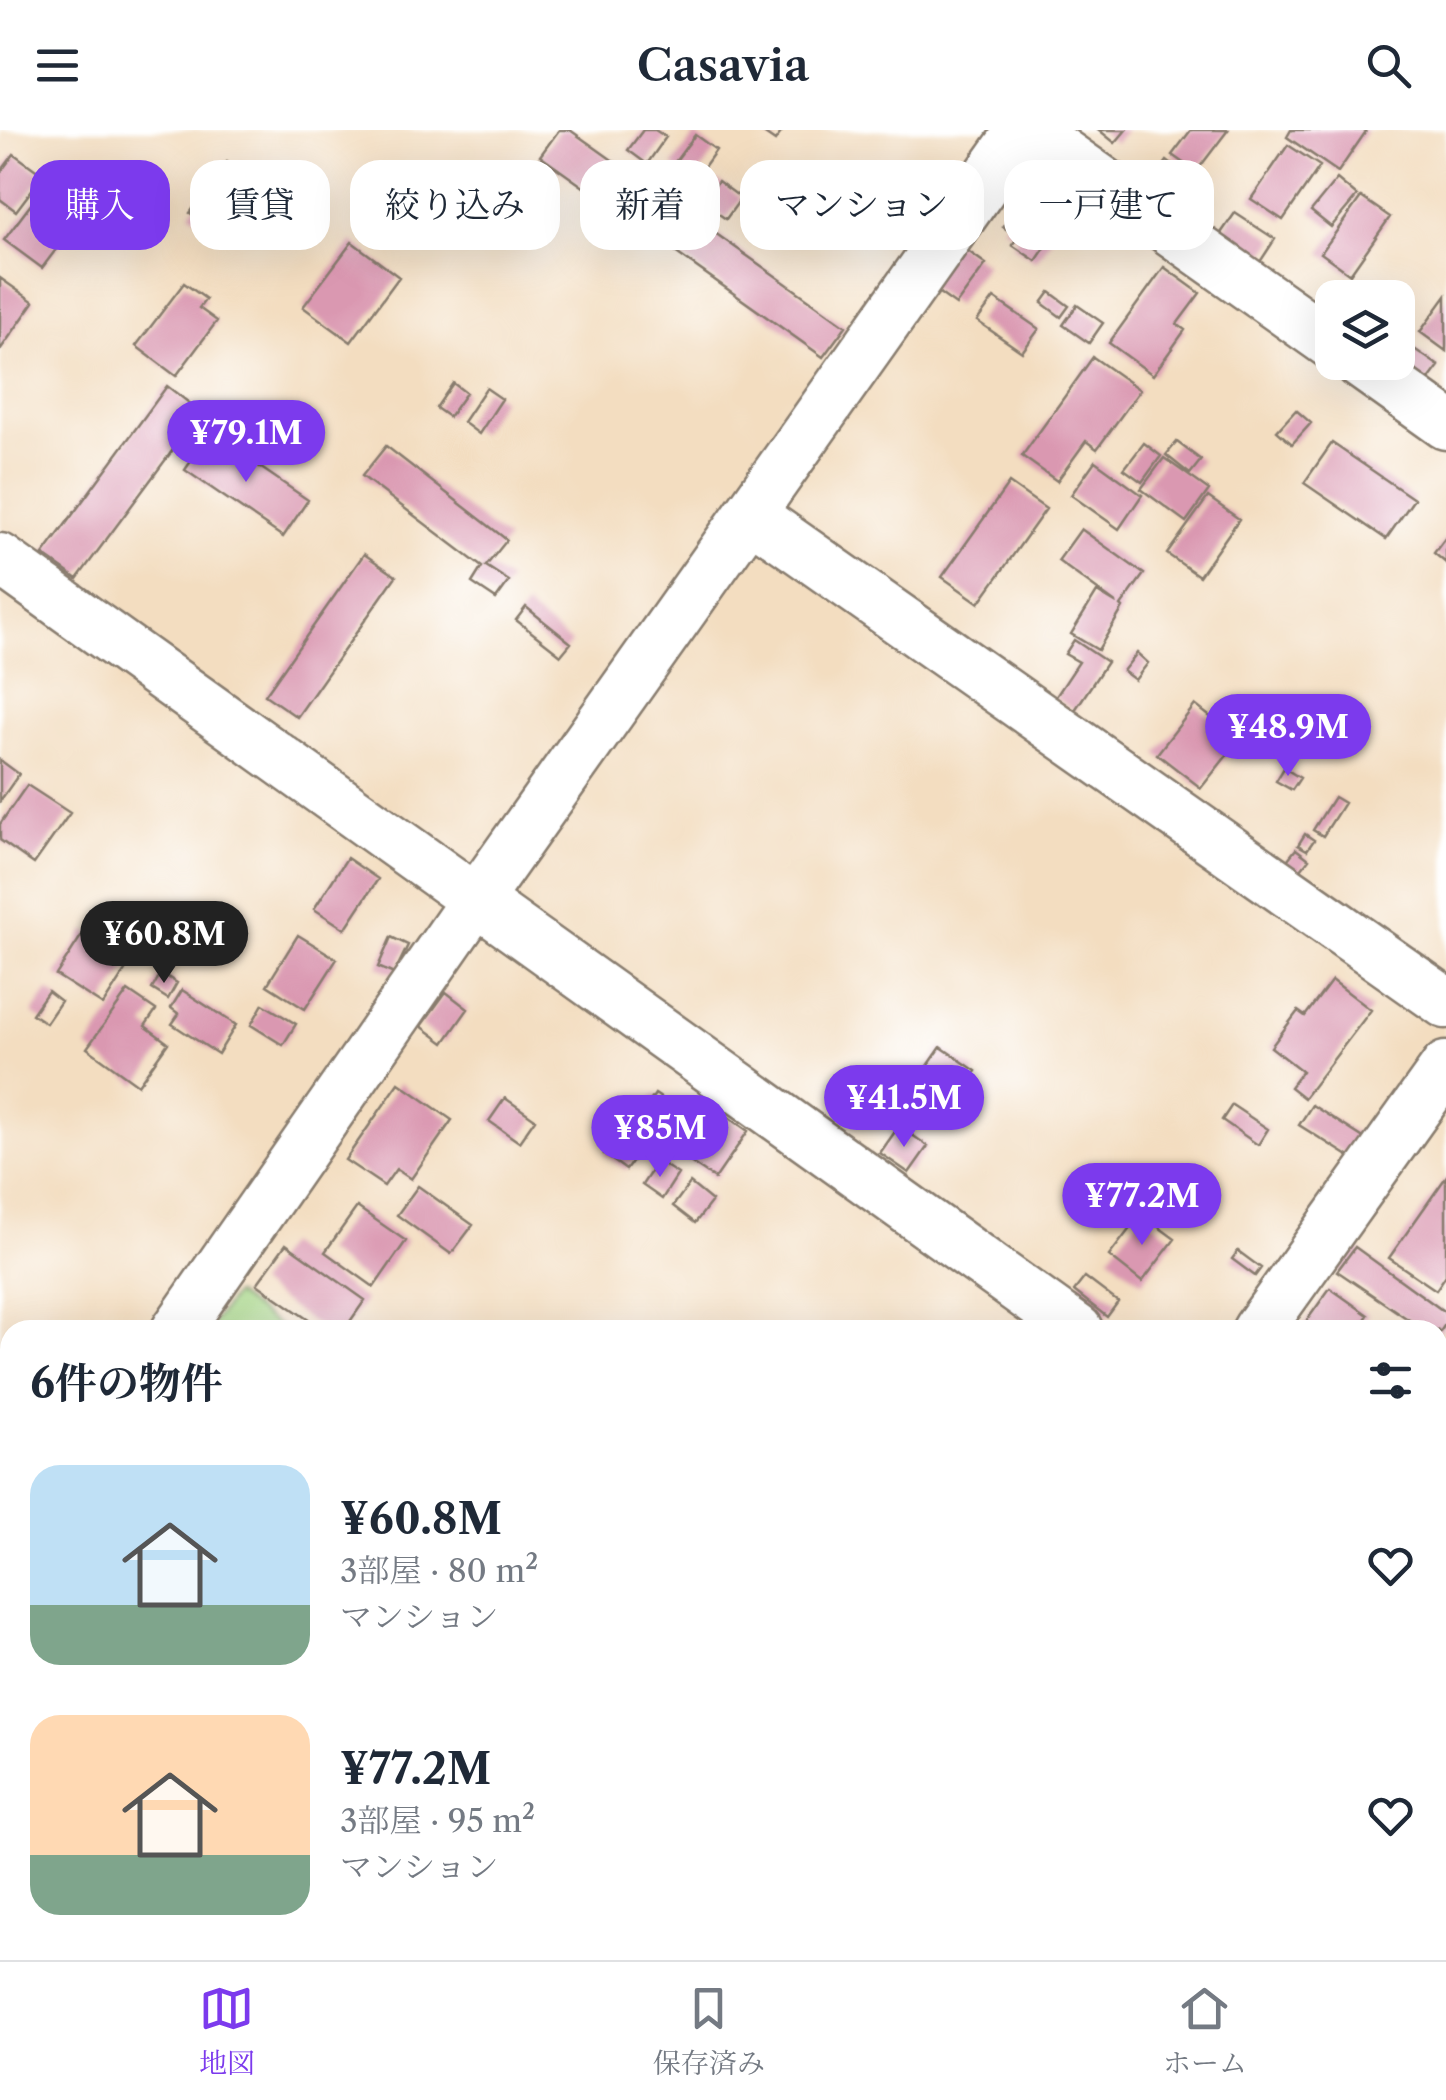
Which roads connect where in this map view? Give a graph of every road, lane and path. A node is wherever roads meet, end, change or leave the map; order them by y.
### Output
1 (1025, 130) edge
2 (1315, 332) edge
3 (1384, 380) edge
4 (1446, 424) edge
5 (750, 516) junction
6 (0, 559) edge
7 (476, 900) junction
8 (1446, 1003) edge
9 (1446, 1067) edge
10 (184, 1320) edge
11 (1063, 1320) edge
12 (1265, 1320) edge

1 - 2 street
1 - 5 street
3 - 4 street
5 - 7 street
5 - 8 street
6 - 7 street
7 - 10 street
7 - 11 street
9 - 12 street

